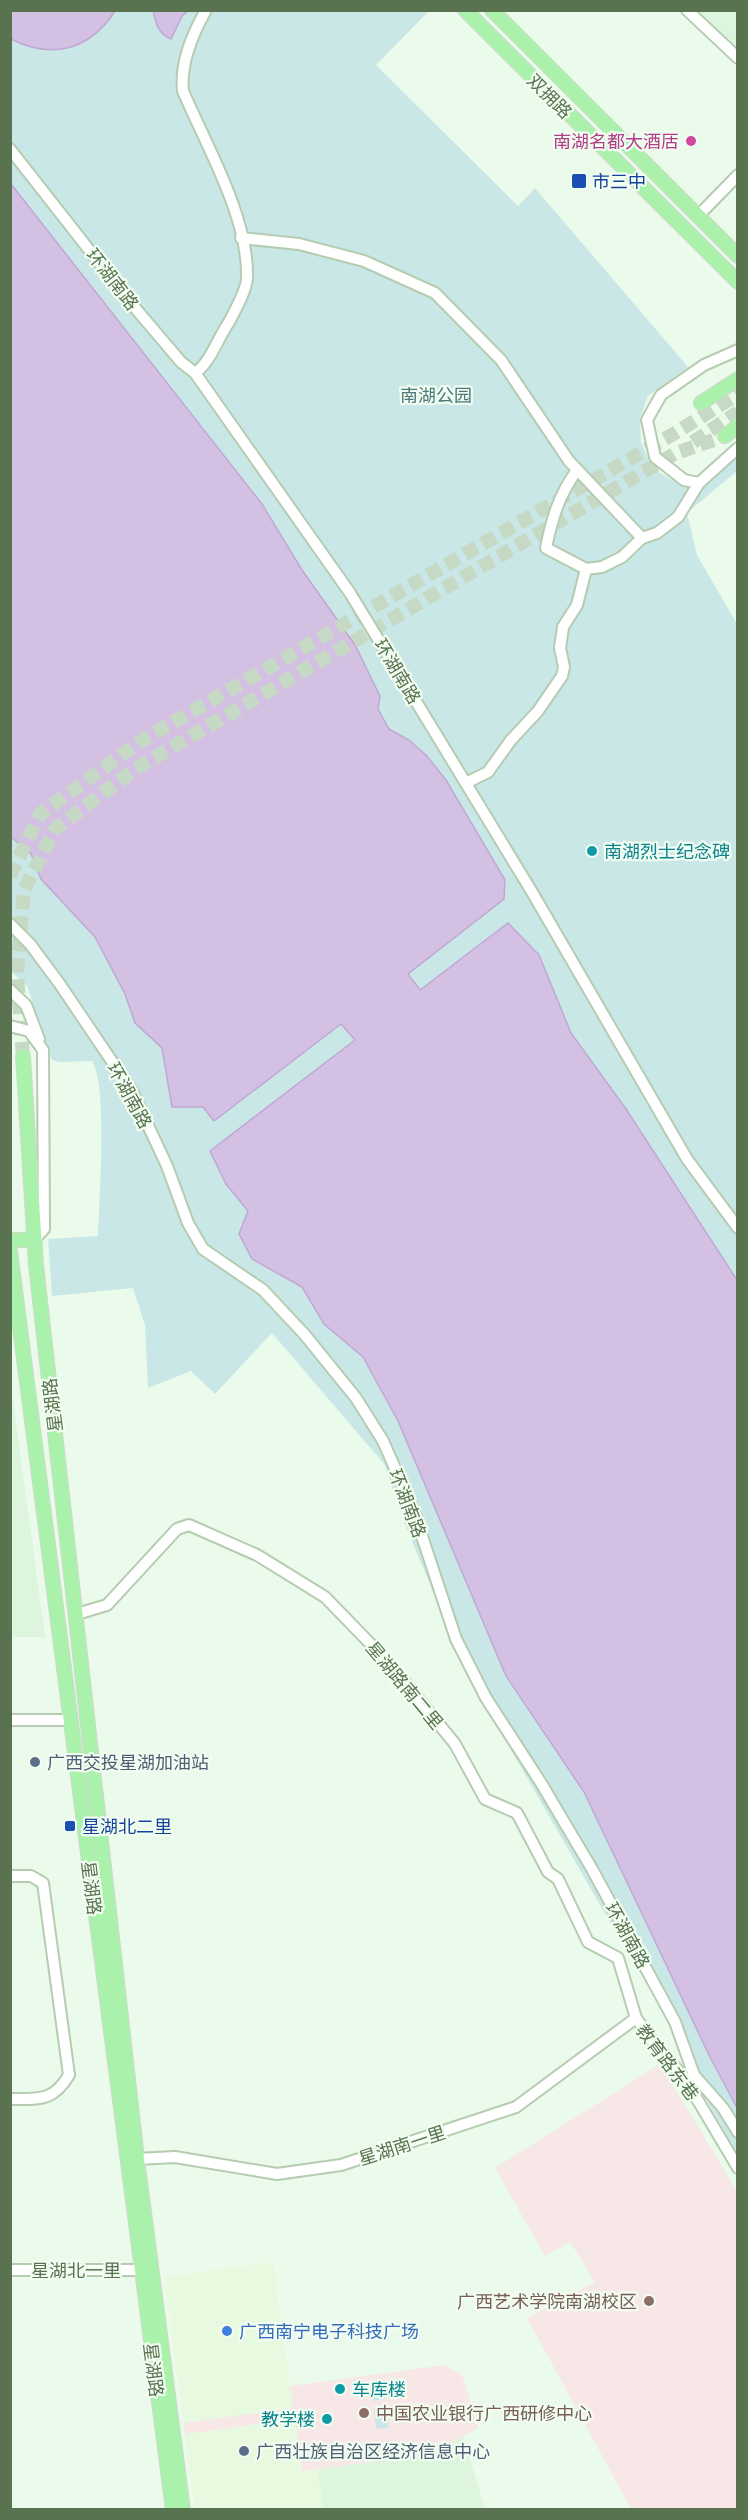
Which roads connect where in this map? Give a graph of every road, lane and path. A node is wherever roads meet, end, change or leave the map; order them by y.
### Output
1 (206, 10) edge
2 (465, 10) edge
3 (492, 10) edge
4 (687, 10) edge
5 (738, 58) edge
6 (10, 149) edge
7 (738, 175) edge
8 (698, 216) junction
9 (242, 238) junction
10 (738, 256) edge
11 (738, 282) edge
12 (738, 350) edge
13 (195, 374) junction
14 (738, 379) edge
15 (701, 403) dead end
16 (738, 426) edge
17 (725, 436) tunnel mouth
18 (738, 448) edge
19 (577, 470) junction
20 (699, 483) junction
21 (642, 538) junction
22 (586, 569) junction
23 (466, 783) junction
24 (10, 924) edge
25 (10, 990) edge
26 (10, 1026) edge
27 (43, 1050) junction
28 (23, 1056) tunnel mouth
29 (738, 1228) edge
30 (10, 1240) edge
31 (34, 1240) junction
32 (10, 1251) edge
33 (36, 1265) junction
34 (11, 1266) edge
35 (77, 1614) junction
36 (10, 1720) edge
37 (70, 1720) junction
38 (10, 1876) edge
39 (636, 2018) junction
40 (10, 2099) edge
41 (738, 2132) edge
42 (137, 2159) junction
43 (738, 2168) edge
44 (10, 2270) edge
45 (141, 2271) junction
46 (173, 2510) edge
47 (183, 2510) edge

1 - 9 street
2 - 11 main road, 双拥路
3 - 8 main road, 双拥路
4 - 5 street
6 - 13 street, 环湖南路
7 - 8 street
8 - 10 main road, 双拥路
9 - 13 street
9 - 19 street
12 - 20 street
13 - 23 street, 环湖南路
14 - 15 main road
16 - 17 main road
18 - 20 street
19 - 21 street
19 - 22 street
20 - 21 street
21 - 22 street
22 - 23 street
23 - 29 street, 环湖南路
24 - 41 street, 环湖南路
25 - 27 street
26 - 27 street
27 - 31 street
28 - 31 main road, 星湖路
30 - 31 main road
31 - 33 main road, 星湖路
32 - 34 main road, 星湖路
33 - 34 main road
33 - 35 main road, 星湖路
34 - 37 main road, 星湖路
35 - 39 street, 星湖路南二里
35 - 42 main road, 星湖路
36 - 37 street
37 - 45 main road, 星湖路
38 - 40 street
39 - 42 street, 星湖南一里
39 - 43 street, 教育路东巷
42 - 47 main road, 星湖路
44 - 45 street, 星湖北一里
45 - 46 main road, 星湖路

